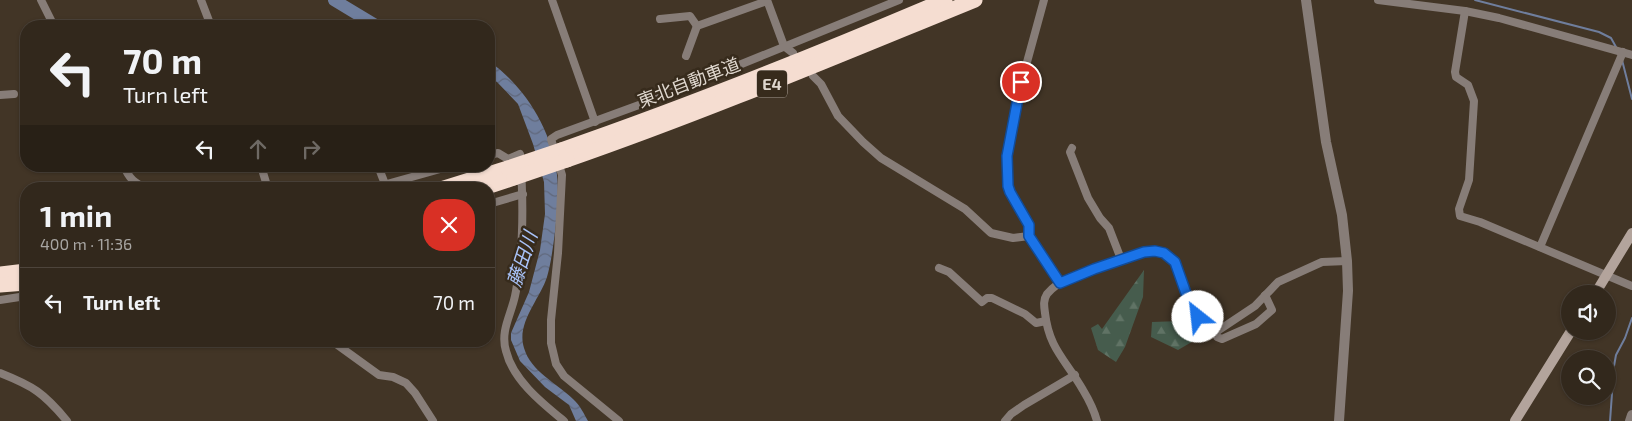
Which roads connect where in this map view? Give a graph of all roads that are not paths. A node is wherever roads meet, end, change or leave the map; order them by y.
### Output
1 (40, 0) edge
2 (201, 0) edge
3 (552, 0) edge
4 (767, 0) edge
5 (898, 0) edge
6 (945, 0) edge
7 (975, 0) edge
8 (1044, 0) edge
9 (1306, 0) edge
10 (1378, 0) edge
11 (1465, 11) junction
12 (660, 19) dead end
13 (51, 20) edge
14 (209, 20) edge
15 (697, 26) junction
16 (784, 46) junction
17 (1623, 52) junction
18 (793, 53) dead end
19 (1632, 55) edge
20 (686, 56) dead end
21 (813, 76) dead end
22 (14, 94) dead end
23 (0, 95) edge
24 (595, 122) junction
25 (1072, 148) dead end
26 (495, 154) edge
27 (564, 155) junction
28 (126, 172) edge
29 (429, 172) edge
30 (511, 173) junction
31 (134, 182) edge
32 (392, 182) edge
33 (472, 182) edge
34 (494, 182) edge
35 (523, 194) junction
36 (495, 202) edge
37 (1632, 233) edge
38 (1029, 236) junction
39 (1540, 247) junction
40 (1121, 259) junction
41 (1347, 261) junction
42 (938, 268) dead end
43 (20, 272) edge
44 (0, 274) edge
45 (1606, 276) junction
46 (20, 283) edge
47 (1060, 283) junction
48 (0, 285) edge
49 (1600, 285) edge
50 (1632, 286) edge
51 (1265, 295) junction
52 (20, 297) edge
53 (0, 300) edge
54 (1046, 321) junction
55 (1216, 332) junction
56 (1565, 340) edge
57 (340, 347) edge
58 (0, 373) edge
59 (1075, 375) junction
60 (1632, 415) edge
61 (67, 421) edge
62 (433, 421) edge
63 (564, 421) edge
64 (618, 421) edge
65 (1005, 421) edge
66 (1097, 421) edge
67 (1339, 421) edge
68 (1515, 421) edge
69 (1630, 421) edge

1 - 13 street
2 - 14 street
3 - 24 street
4 - 15 street
4 - 16 street
5 - 16 street
6 - 27 highway, 東北自動車道 / E4
7 - 27 highway, 東北自動車道 / E4
8 - 38 street
9 - 41 street
10 - 11 street
11 - 17 street
11 - 39 street
12 - 15 street
15 - 20 street
16 - 18 street
16 - 24 street
17 - 19 street
17 - 39 street
21 - 38 street
22 - 23 street
24 - 64 street
25 - 40 street
26 - 35 street
27 - 30 highway, 東北自動車道 / E4, bridge
28 - 31 street
29 - 32 street
30 - 33 highway, 東北自動車道 / E4
30 - 34 highway, 東北自動車道 / E4
35 - 36 street
35 - 63 street
37 - 45 main road
38 - 47 street
39 - 45 street
40 - 47 street
40 - 55 street
41 - 51 street
41 - 67 street
42 - 54 street
43 - 44 highway
45 - 49 main road
45 - 50 street
46 - 48 highway
47 - 54 street
51 - 55 street
51 - 55 street
52 - 53 street
54 - 59 street
56 - 68 main road
57 - 62 street
58 - 61 street
59 - 65 street
59 - 66 street
60 - 69 street

